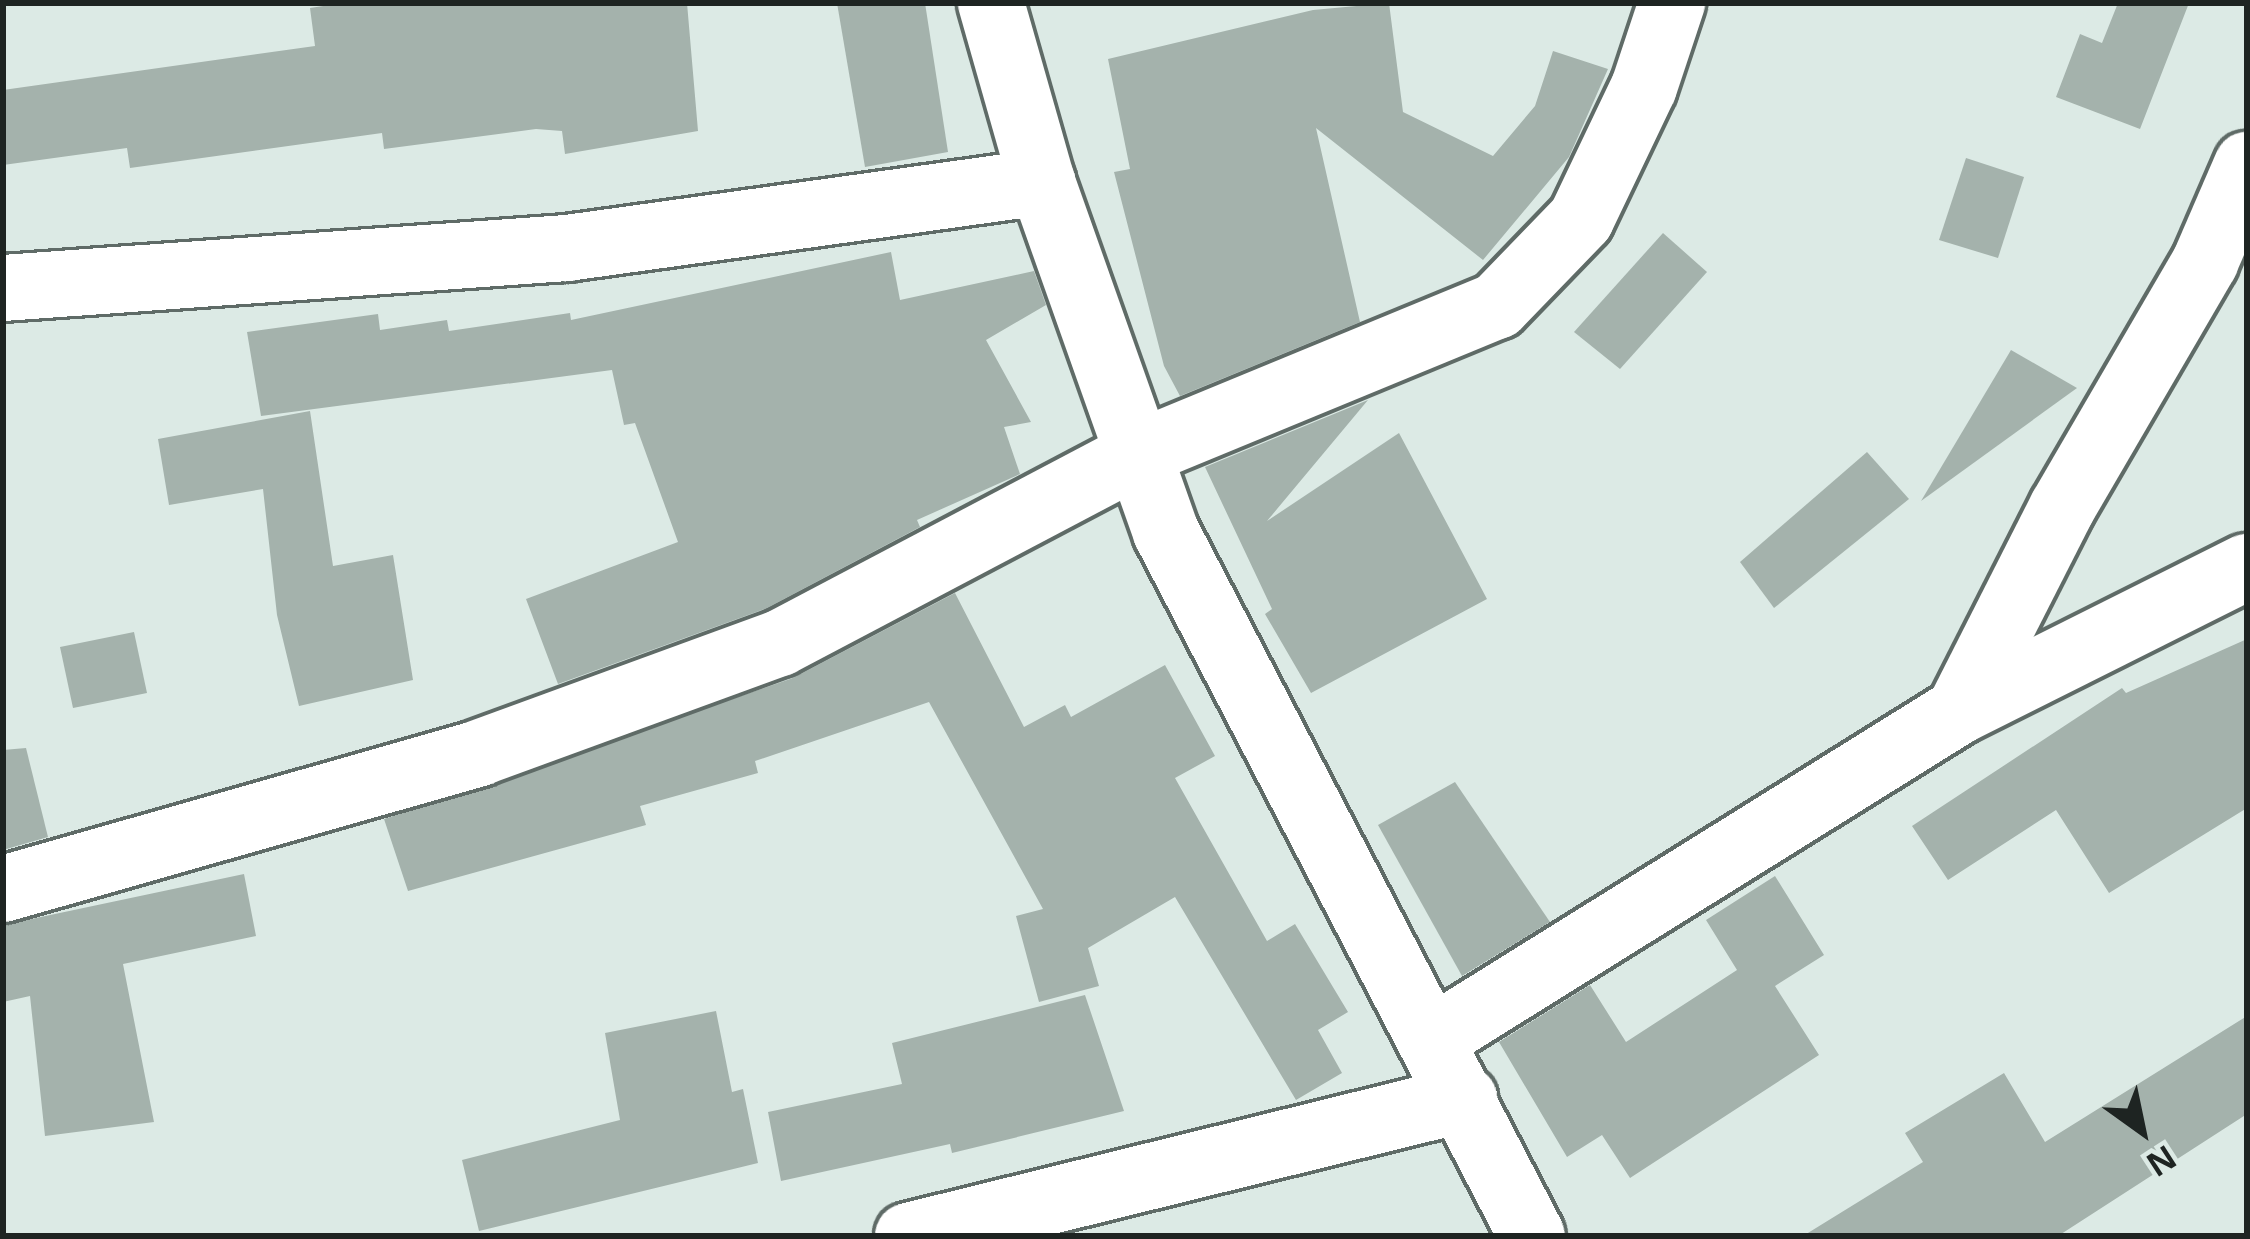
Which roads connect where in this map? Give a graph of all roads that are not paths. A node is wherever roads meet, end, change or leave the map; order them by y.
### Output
1 (991, 3) edge
2 (1672, 3) edge
3 (2247, 165) edge
4 (1042, 182) junction
5 (3, 288) edge
6 (1142, 452) junction
7 (2247, 567) edge
8 (1959, 711) junction
9 (3, 889) edge
10 (1434, 1038) junction
11 (1464, 1099) junction
12 (908, 1236) edge
13 (1532, 1236) edge

1 - 4 street
2 - 6 street
3 - 8 street
4 - 5 street
4 - 6 street
6 - 9 street
6 - 10 street
7 - 8 street
8 - 10 street
10 - 11 street
11 - 12 street
11 - 13 street

